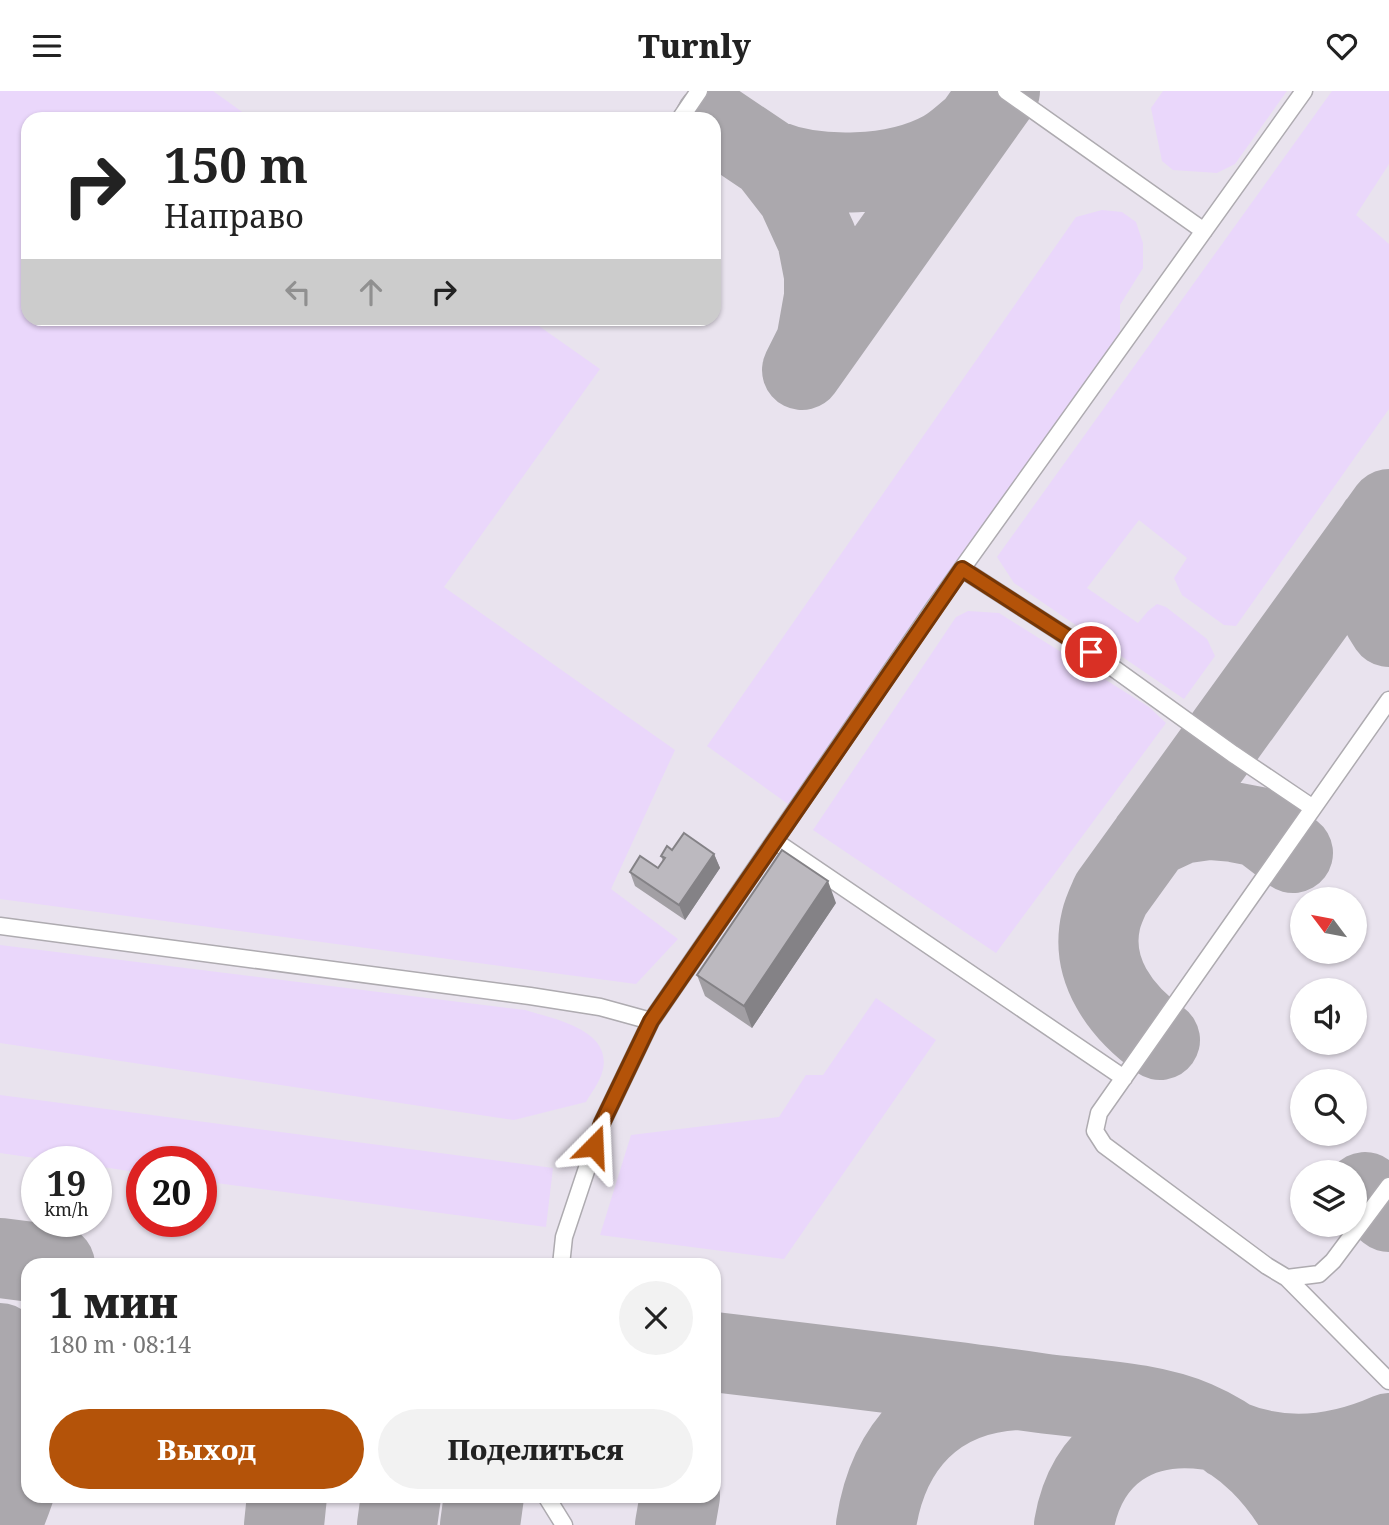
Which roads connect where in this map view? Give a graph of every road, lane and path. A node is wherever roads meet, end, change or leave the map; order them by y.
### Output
1 (699, 91) edge
2 (1006, 91) edge
3 (1304, 91) edge
4 (685, 112) edge
5 (1204, 231) junction
6 (962, 569) junction
7 (1389, 700) edge
8 (1313, 808) junction
9 (775, 841) junction
10 (0, 926) edge
11 (651, 1021) junction
12 (1124, 1078) junction
13 (1389, 1186) edge
14 (562, 1258) edge
15 (1287, 1278) junction
16 (1389, 1381) edge
17 (550, 1503) edge
18 (564, 1525) edge

1 - 4 lane
2 - 5 lane
3 - 5 lane
5 - 6 lane
6 - 8 lane
6 - 9 lane
7 - 8 lane
8 - 12 lane
9 - 11 lane
9 - 12 lane
10 - 11 lane
11 - 14 lane
12 - 15 lane
13 - 15 lane
15 - 16 lane
17 - 18 lane

